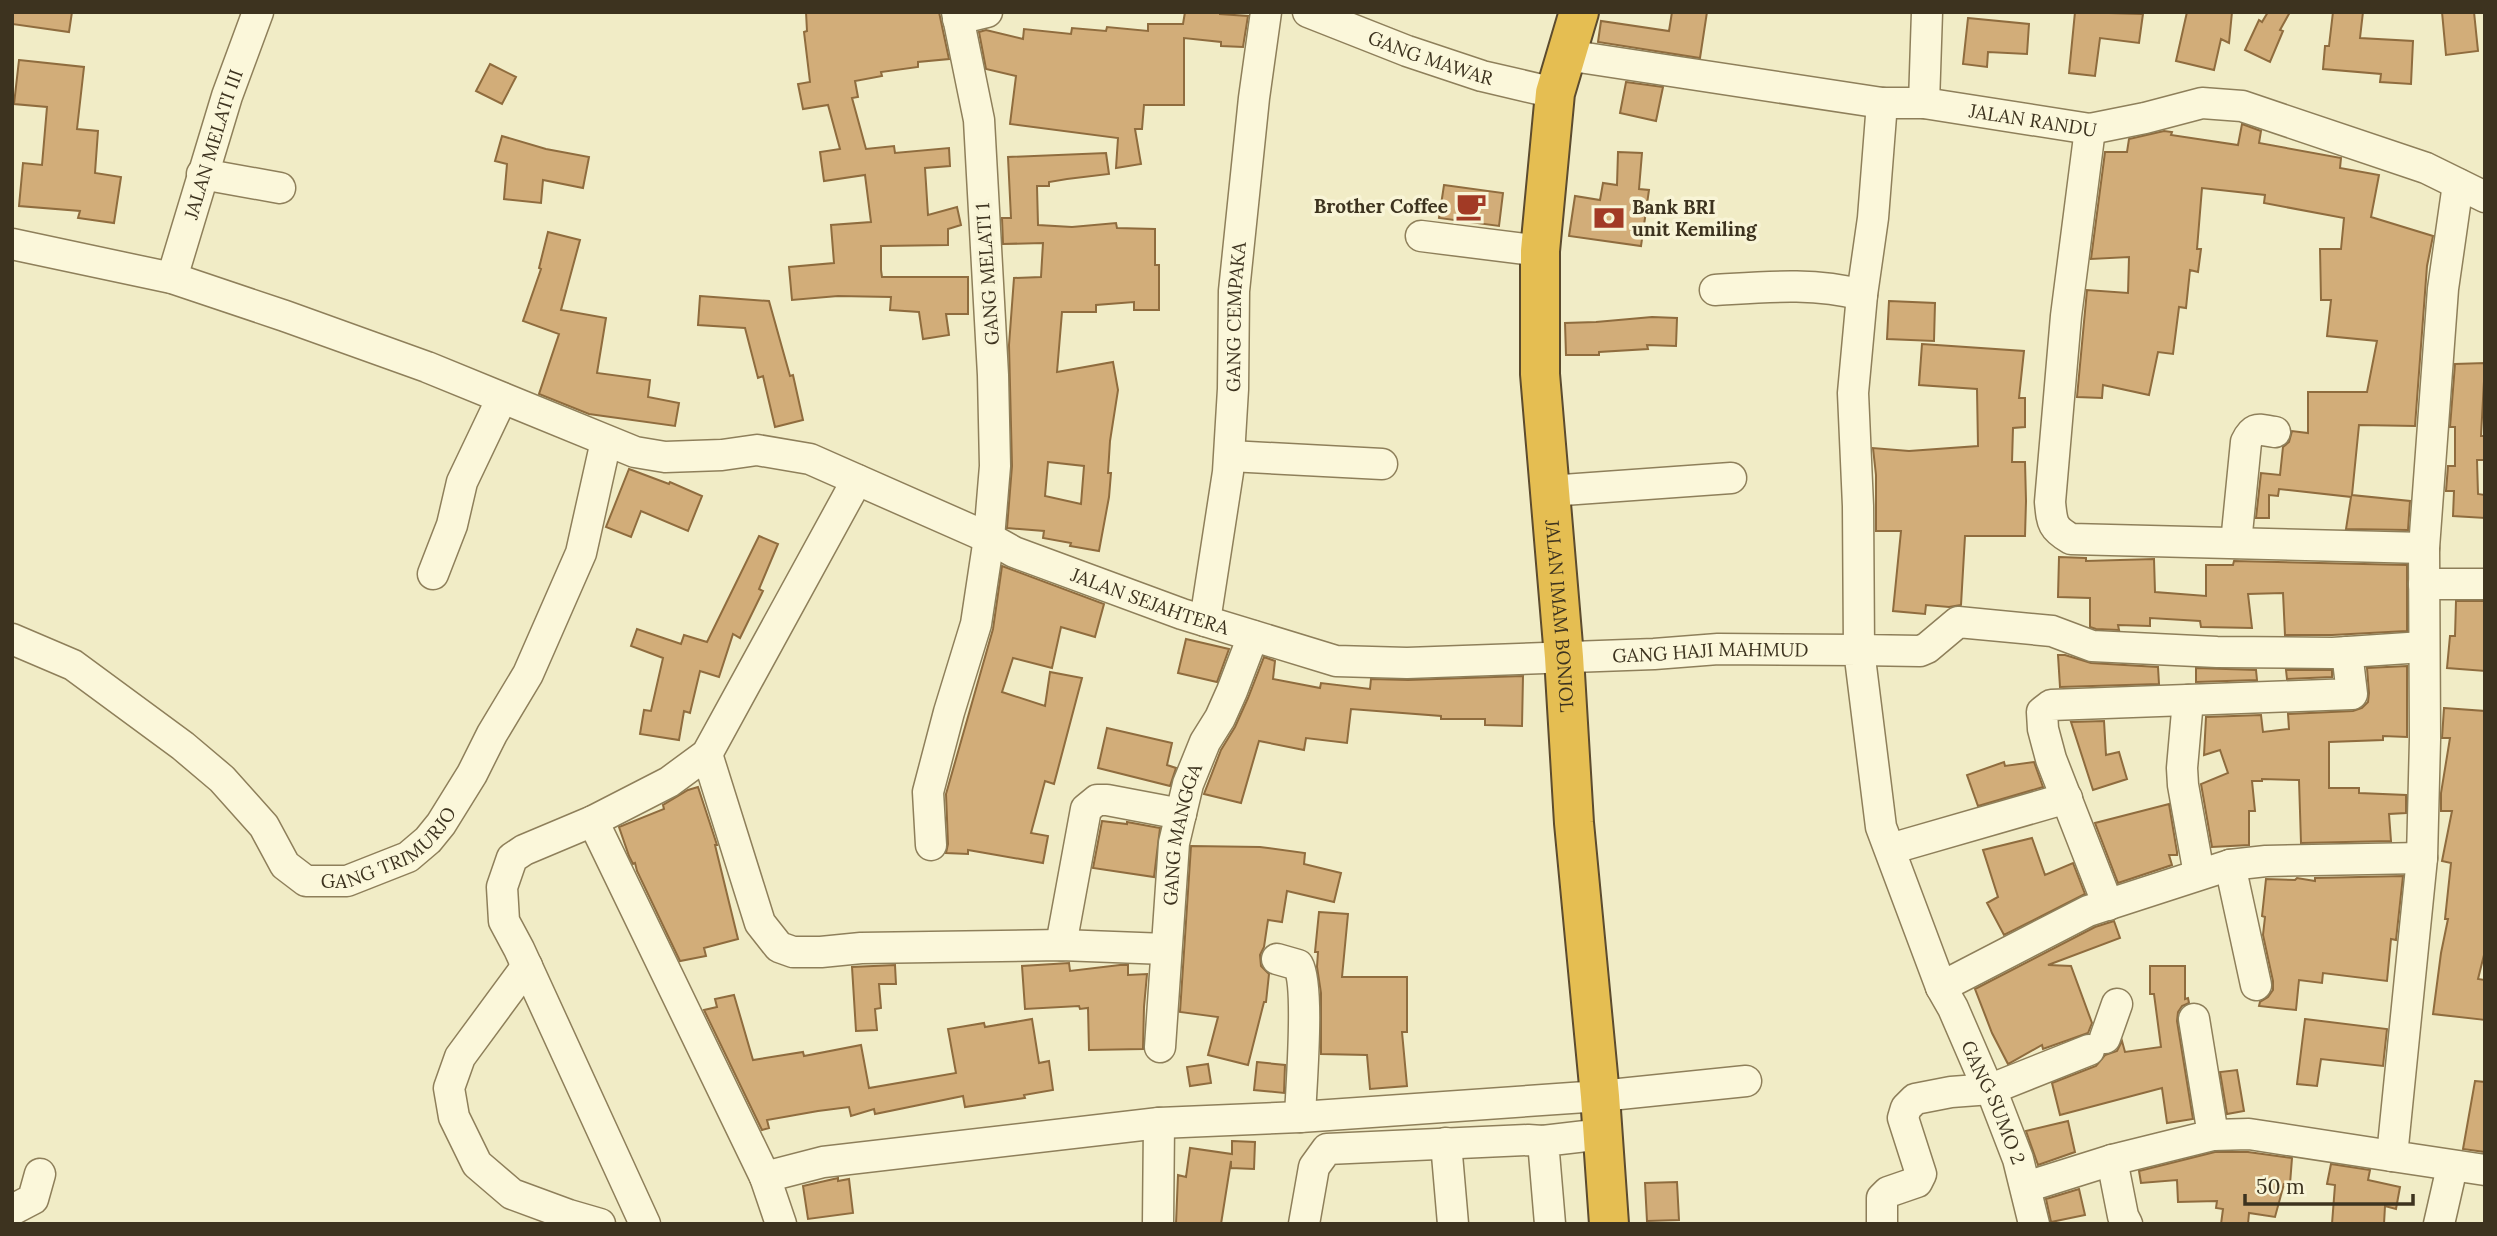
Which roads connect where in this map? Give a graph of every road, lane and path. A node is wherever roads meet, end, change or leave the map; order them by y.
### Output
1 (258, 12) edge
2 (1266, 12) edge
3 (1579, 12) edge
4 (1927, 12) edge
5 (1315, 13) edge
6 (967, 14) edge
7 (1566, 55) junction
8 (1555, 93) junction
9 (1882, 103) junction
10 (1924, 103) junction
11 (2090, 129) junction
12 (202, 174) junction
13 (2458, 184) junction
14 (280, 188) dead end
15 (2485, 197) edge
16 (1421, 236) dead end
17 (12, 244) edge
18 (1540, 251) junction
19 (172, 278) junction
20 (1716, 290) dead end
21 (1862, 295) junction
22 (502, 398) junction
23 (2275, 432) dead end
24 (606, 441) junction
25 (1230, 456) junction
26 (1382, 464) dead end
27 (1731, 478) dead end
28 (857, 480) junction
29 (1549, 491) junction
30 (989, 538) junction
31 (2236, 543) junction
32 (2424, 548) junction
33 (433, 574) dead end
34 (2424, 584) junction
35 (2485, 584) edge
36 (1205, 621) junction
37 (1253, 636) junction
38 (12, 639) edge
39 (2423, 647) junction
40 (1859, 650) junction
41 (2347, 652) junction
42 (1564, 657) junction
43 (2188, 700) junction
44 (708, 754) junction
45 (2067, 798) junction
46 (1181, 814) junction
47 (593, 821) junction
48 (931, 845) dead end
49 (1890, 849) junction
50 (2422, 858) junction
51 (2230, 865) junction
52 (2199, 874) junction
53 (2108, 905) junction
54 (1061, 945) junction
55 (1166, 948) junction
56 (1277, 959) dead end
57 (527, 966) junction
58 (2256, 985) dead end
59 (1941, 987) junction
60 (2117, 1003) dead end
61 (2193, 1019) dead end
62 (1160, 1047) dead end
63 (1746, 1081) dead end
64 (1991, 1089) junction
65 (1600, 1096) junction
66 (1300, 1117) junction
67 (1159, 1123) junction
68 (1603, 1134) junction
69 (2213, 1135) junction
70 (1544, 1142) junction
71 (1446, 1143) junction
72 (2392, 1156) junction
73 (2112, 1160) junction
74 (2452, 1167) junction
75 (2485, 1170) edge
76 (40, 1174) dead end
77 (765, 1177) junction
78 (2026, 1187) junction
79 (12, 1210) edge
80 (600, 1224) edge
81 (645, 1224) edge
82 (781, 1224) edge
83 (1158, 1224) edge
84 (1304, 1224) edge
85 (1453, 1224) edge
86 (1550, 1224) edge
87 (1609, 1224) edge
88 (1882, 1224) edge
89 (2034, 1224) edge
90 (2127, 1224) edge
91 (2439, 1224) edge

1 - 12 street, JALAN MELATI III
2 - 25 street, GANG CEMPAKA
3 - 7 highway, JALAN IMAM BONJOL
4 - 10 street
5 - 8 street, GANG MAWAR
6 - 30 street, GANG MELATI 1
7 - 8 highway, JALAN IMAM BONJOL
7 - 9 street, JALAN RANDU
8 - 18 highway, JALAN IMAM BONJOL
9 - 10 street, JALAN RANDU
9 - 21 street, GANG SUMO 2
10 - 11 street, JALAN RANDU
11 - 13 street, JALAN RANDU
11 - 31 street
12 - 14 street
12 - 19 street, JALAN MELATI III
13 - 15 street, JALAN RANDU
13 - 32 street
16 - 18 street
17 - 19 street, JALAN SEJAHTERA
18 - 29 highway, JALAN IMAM BONJOL
19 - 22 street, JALAN SEJAHTERA
20 - 21 street
21 - 40 street, GANG SUMO 2
22 - 24 street, JALAN SEJAHTERA
22 - 33 street
23 - 31 street
24 - 28 street, JALAN SEJAHTERA
24 - 38 street, GANG TRIMURJO
25 - 26 street
25 - 36 street, GANG CEMPAKA
27 - 29 street
28 - 30 street, JALAN SEJAHTERA
28 - 44 street
29 - 42 highway, JALAN IMAM BONJOL
30 - 36 street, JALAN SEJAHTERA
30 - 48 street, GANG MELATI 1
31 - 32 street
32 - 34 street
34 - 35 street
34 - 39 street
36 - 37 street, JALAN SEJAHTERA
37 - 42 street, JALAN SEJAHTERA
37 - 46 street, GANG MANGGA
39 - 41 street, GANG HAJI MAHMUD
39 - 50 street
40 - 41 street, GANG HAJI MAHMUD
40 - 42 street, GANG HAJI MAHMUD
40 - 49 street, GANG SUMO 2
41 - 43 street
42 - 65 highway, JALAN IMAM BONJOL
43 - 45 street
43 - 52 street
44 - 47 street
44 - 54 street
45 - 49 street
45 - 53 street
46 - 54 street
46 - 55 street, GANG MANGGA
47 - 57 street
47 - 77 street
49 - 59 street, GANG SUMO 2
50 - 51 street
50 - 72 street
51 - 52 street
51 - 58 street
52 - 53 street
53 - 59 street
54 - 55 street
55 - 62 street, GANG MANGGA
56 - 66 street
57 - 80 street
57 - 81 street
59 - 64 street, GANG SUMO 2
60 - 64 street
61 - 69 street
63 - 65 street
64 - 78 street, GANG SUMO 2
64 - 88 street
65 - 66 street
65 - 68 highway, JALAN IMAM BONJOL
66 - 67 street
67 - 77 street
67 - 83 street
68 - 70 street
68 - 87 highway, JALAN IMAM BONJOL
69 - 72 street
69 - 73 street
70 - 71 street
70 - 86 street
71 - 84 street
71 - 85 street
72 - 74 street
73 - 78 street
73 - 90 street
74 - 75 street
74 - 91 street
76 - 79 street
77 - 82 street
78 - 89 street, GANG SUMO 2

